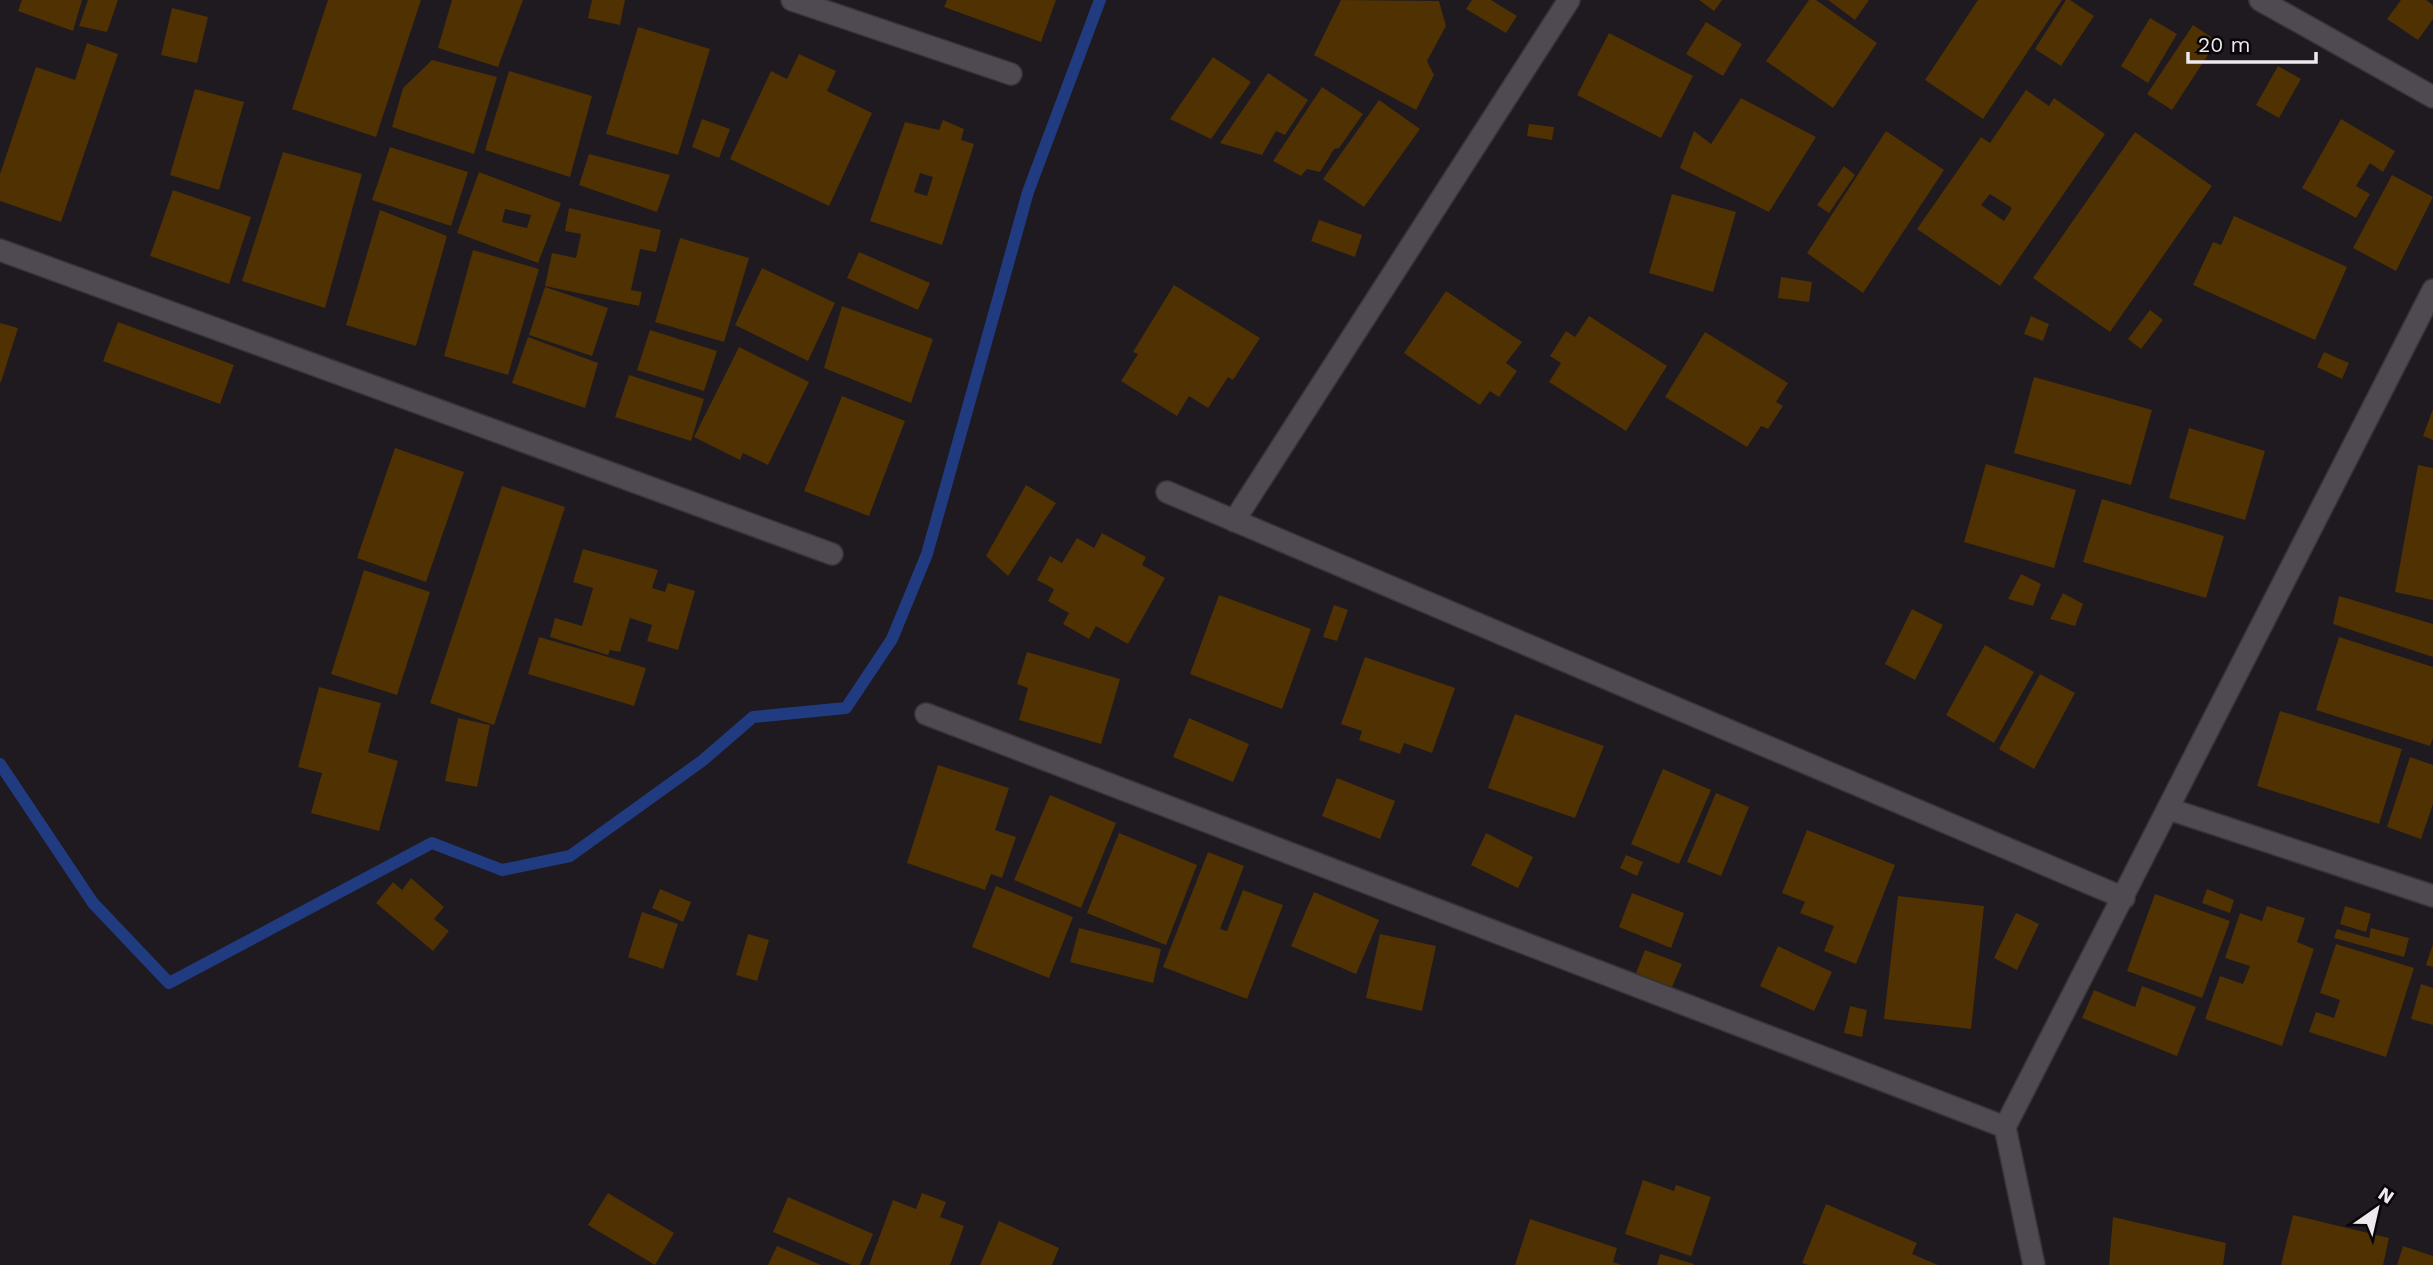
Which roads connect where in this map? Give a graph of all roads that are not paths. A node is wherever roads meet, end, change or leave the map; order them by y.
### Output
1 (792, 0) edge
2 (1569, 0) edge
3 (2260, 0) edge
4 (1011, 74) dead end
5 (2433, 97) edge
6 (0, 250) edge
7 (2433, 289) edge
8 (1167, 492) dead end
9 (1234, 521) junction
10 (832, 554) dead end
11 (926, 714) dead end
12 (2169, 809) junction
13 (2433, 896) edge
14 (2124, 898) junction
15 (2005, 1126) junction
16 (2034, 1265) edge

1 - 4 street
2 - 9 street
3 - 5 street
6 - 10 street
7 - 12 street
8 - 9 street
9 - 14 street
11 - 15 street
12 - 13 street
12 - 14 street
14 - 15 street
15 - 16 street

